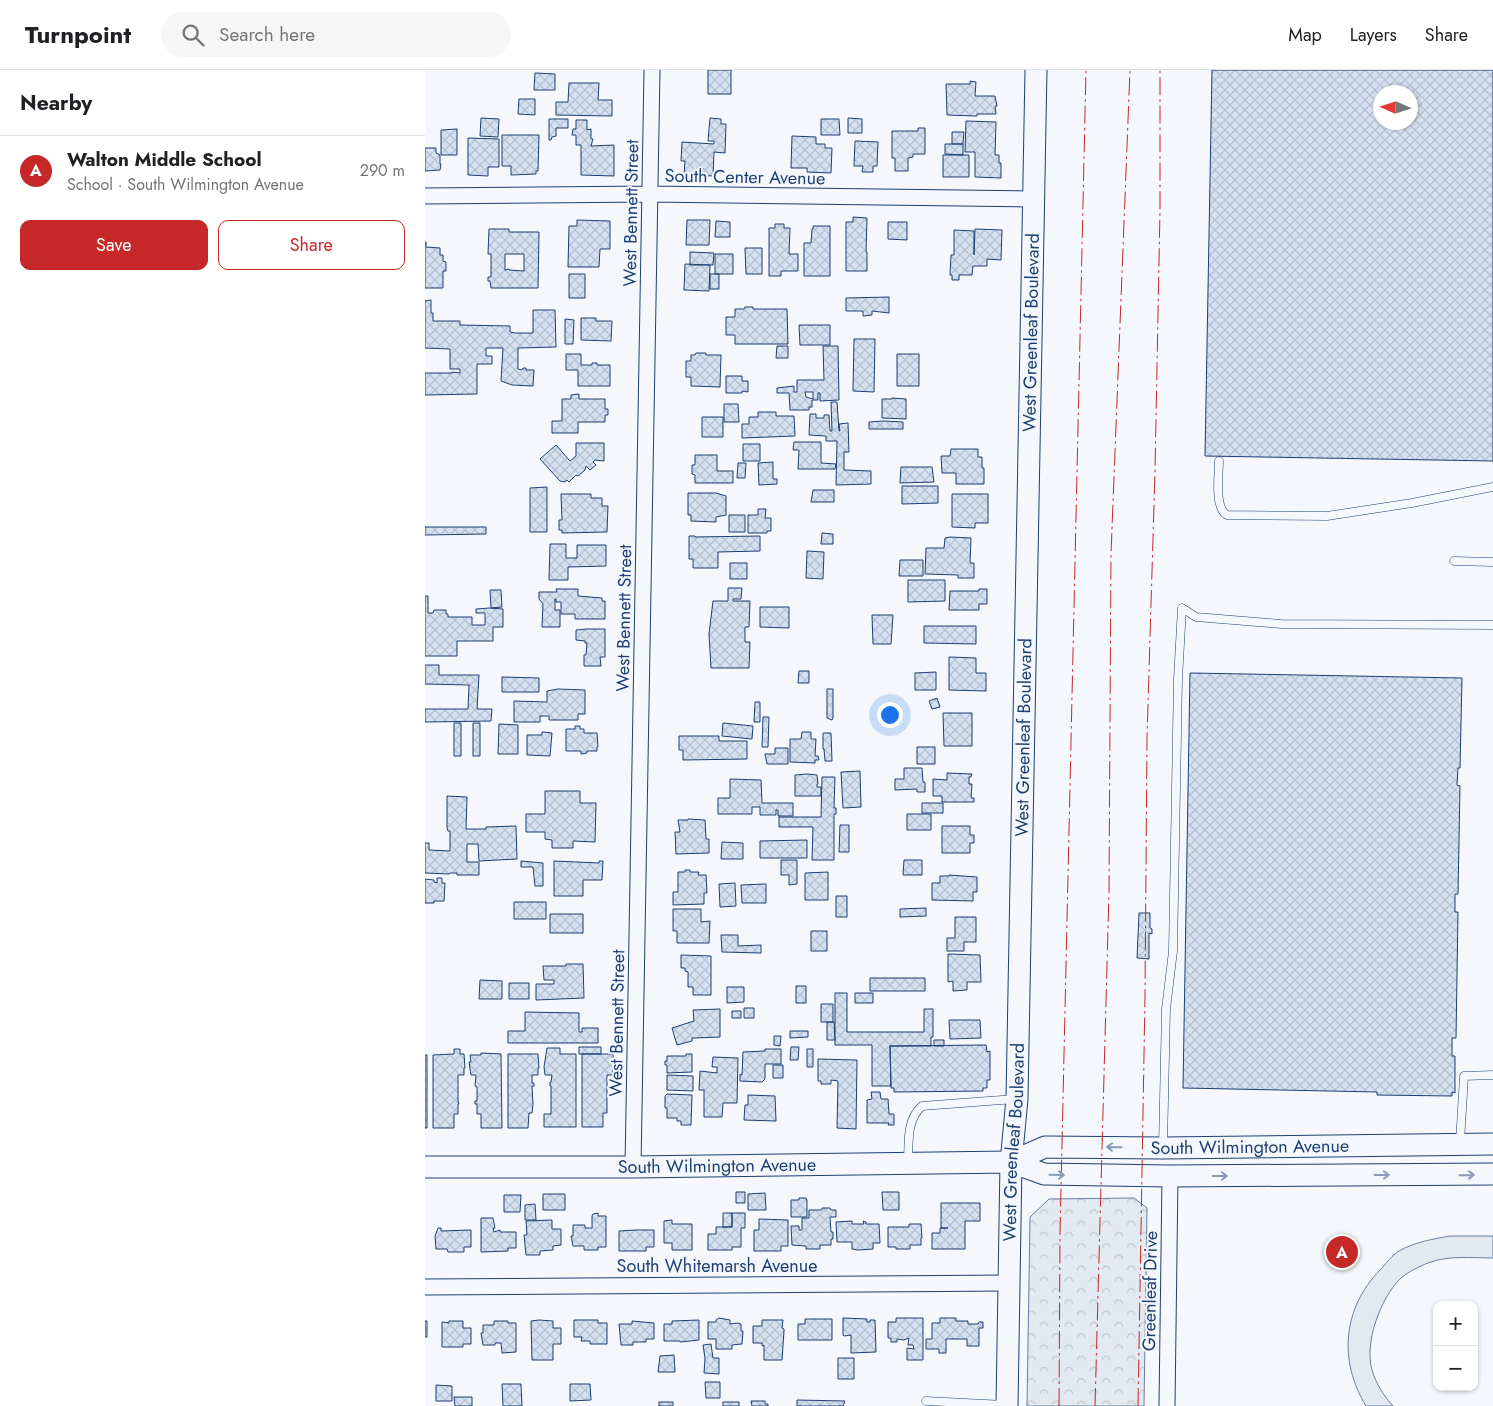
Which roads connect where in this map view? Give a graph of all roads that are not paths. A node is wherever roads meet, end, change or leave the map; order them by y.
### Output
1 (652, 70) edge
2 (1036, 70) edge
3 (650, 194) junction
4 (425, 196) edge
5 (1034, 199) junction
6 (1219, 461) dead end
7 (1493, 487) edge
8 (1454, 561) dead end
9 (1493, 562) edge
10 (1493, 625) edge
11 (1493, 1075) edge
12 (1017, 1099) junction
13 (1459, 1144) junction
14 (1493, 1144) edge
15 (1163, 1148) junction
16 (1011, 1162) junction
17 (908, 1164) junction
18 (425, 1167) edge
19 (633, 1167) junction
20 (1493, 1174) edge
21 (1170, 1176) junction
22 (1008, 1283) junction
23 (425, 1287) edge
24 (926, 1401) dead end
25 (1007, 1406) edge
26 (1167, 1406) edge

1 - 3 street, West Bennett Street
2 - 5 main road, West Greenleaf Boulevard
3 - 4 street, South Center Avenue
3 - 5 street, South Center Avenue
3 - 19 street, West Bennett Street
5 - 12 main road, West Greenleaf Boulevard
6 - 7 lane
8 - 9 lane
10 - 15 lane
11 - 13 lane
12 - 16 main road, West Greenleaf Boulevard
12 - 17 lane
13 - 14 main road, South Wilmington Avenue
13 - 15 main road, South Wilmington Avenue
15 -> 16 main road, South Wilmington Avenue
16 - 17 main road, South Wilmington Avenue
16 -> 21 main road, South Wilmington Avenue
16 - 22 main road, West Greenleaf Boulevard
17 - 19 main road, South Wilmington Avenue
18 - 19 main road, South Wilmington Avenue
21 -> 20 main road, South Wilmington Avenue
21 - 26 street, Greenleaf Drive
22 - 23 street, South Whitemarsh Avenue
22 - 25 main road, West Greenleaf Boulevard
24 - 25 lane

